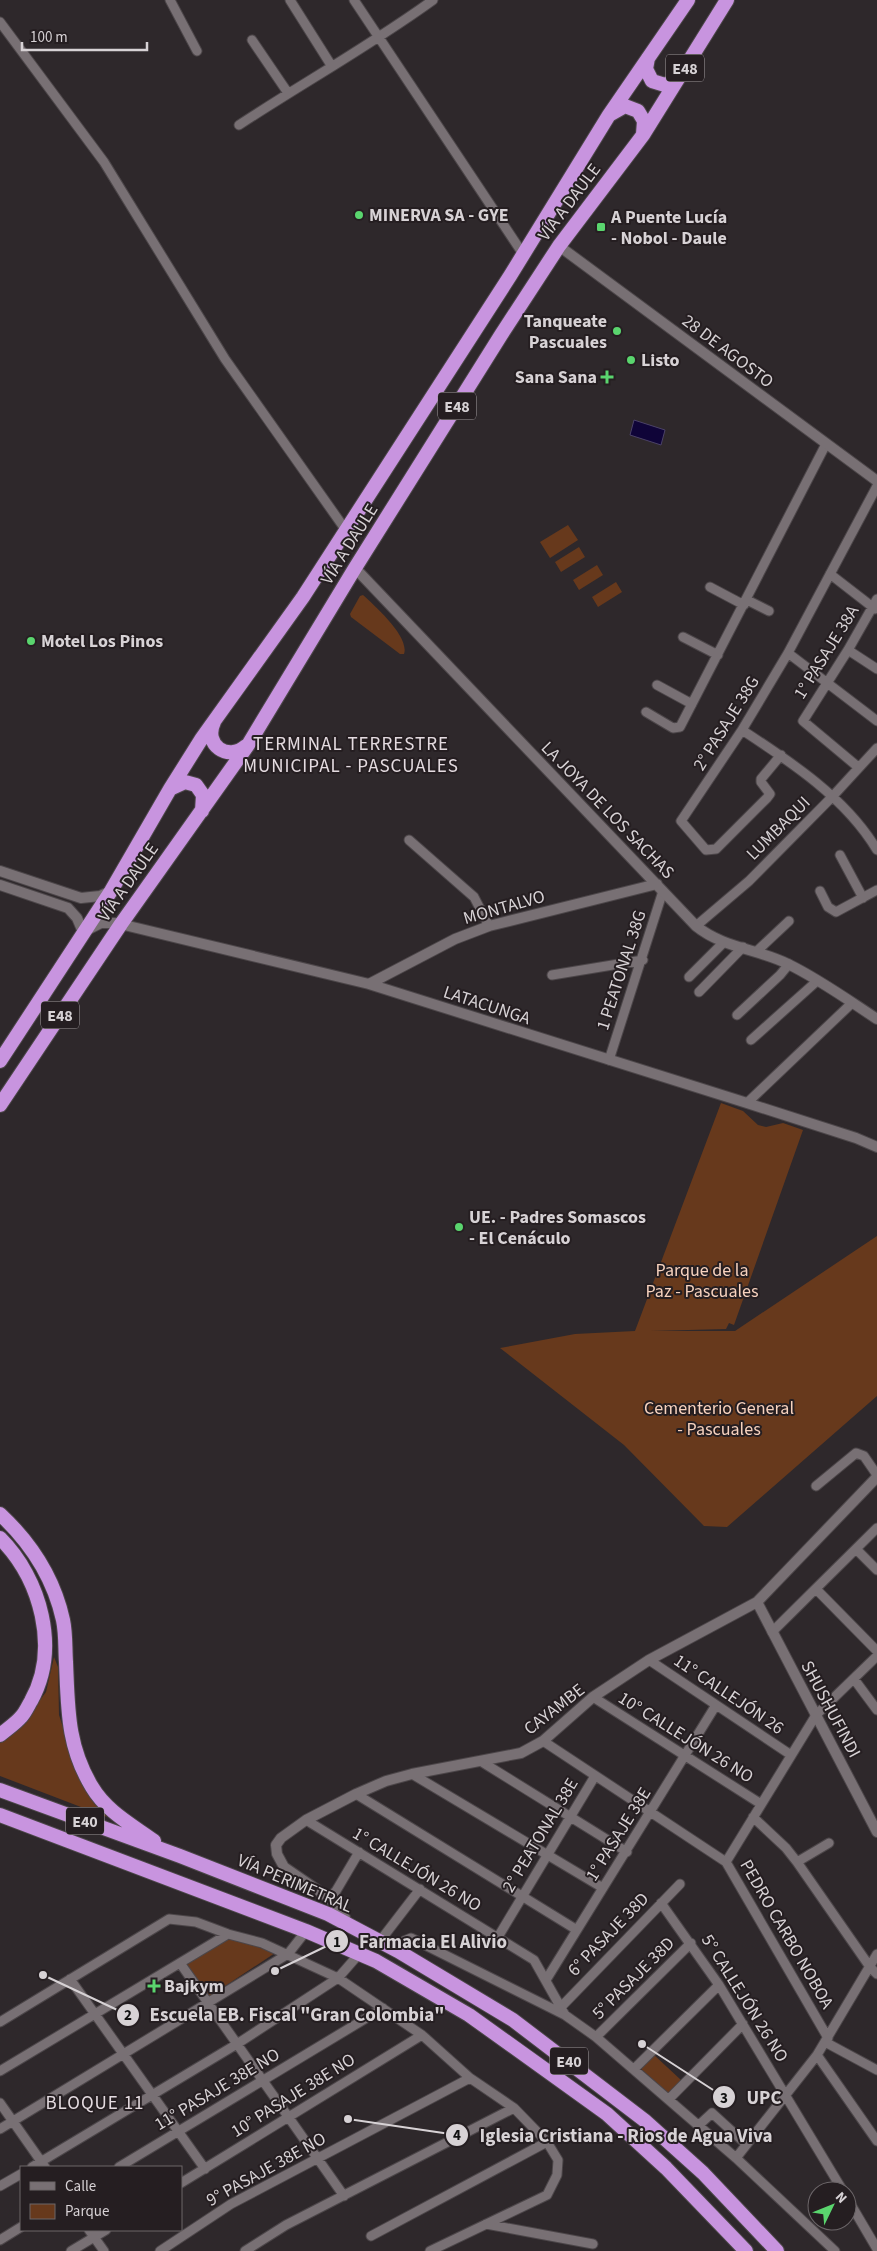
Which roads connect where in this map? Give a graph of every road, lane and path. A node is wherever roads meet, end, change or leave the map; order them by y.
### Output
1 (290, 0) edge
2 (354, 0) edge
3 (433, 0) edge
4 (688, 0) edge
5 (727, 0) edge
6 (172, 1) edge
7 (0, 22) edge
8 (378, 37) junction
9 (252, 40) dead end
10 (197, 51) dead end
11 (650, 55) junction
12 (331, 65) junction
13 (677, 80) junction
14 (288, 93) junction
15 (609, 115) junction
16 (239, 125) dead end
17 (643, 135) junction
18 (560, 246) junction
19 (523, 254) junction
20 (826, 444) junction
21 (877, 481) edge
22 (877, 486) edge
23 (345, 529) junction
24 (355, 568) junction
25 (830, 574) junction
26 (710, 587) dead end
27 (746, 602) junction
28 (876, 606) edge
29 (769, 611) dead end
30 (682, 637) dead end
31 (848, 650) junction
32 (788, 653) junction
33 (718, 654) junction
34 (877, 669) edge
35 (828, 682) junction
36 (657, 685) dead end
37 (692, 704) junction
38 (646, 712) dead end
39 (216, 717) junction
40 (877, 721) edge
41 (742, 730) junction
42 (248, 745) junction
43 (877, 748) edge
44 (781, 755) junction
45 (858, 767) junction
46 (170, 789) junction
47 (832, 797) junction
48 (202, 811) junction
49 (409, 840) dead end
50 (877, 850) edge
51 (840, 855) dead end
52 (0, 871) edge
53 (0, 885) edge
54 (660, 888) junction
55 (111, 890) junction
56 (877, 890) edge
57 (820, 891) dead end
58 (863, 898) junction
59 (789, 921) dead end
60 (121, 924) junction
61 (488, 926) junction
62 (696, 926) junction
63 (83, 932) junction
64 (723, 942) junction
65 (743, 947) junction
66 (757, 950) junction
67 (643, 960) junction
68 (789, 964) junction
69 (552, 975) dead end
70 (689, 977) dead end
71 (817, 981) junction
72 (369, 984) junction
73 (699, 992) dead end
74 (852, 1003) junction
75 (737, 1015) dead end
76 (876, 1017) edge
77 (750, 1040) dead end
78 (609, 1060) junction
79 (0, 1061) edge
80 (747, 1103) junction
81 (0, 1105) edge
82 (877, 1148) edge
83 (877, 1476) edge
84 (816, 1486) dead end
85 (0, 1514) edge
86 (877, 1528) edge
87 (0, 1538) edge
88 (856, 1549) junction
89 (877, 1570) edge
90 (816, 1589) junction
91 (757, 1602) junction
92 (772, 1632) junction
93 (877, 1651) edge
94 (877, 1656) edge
95 (649, 1660) junction
96 (854, 1679) junction
97 (593, 1697) junction
98 (716, 1705) junction
99 (877, 1710) edge
100 (816, 1715) junction
101 (0, 1735) edge
102 (543, 1741) junction
103 (791, 1755) junction
104 (685, 1756) junction
105 (482, 1762) junction
106 (412, 1774) junction
107 (595, 1776) junction
108 (0, 1790) edge
109 (356, 1794) junction
110 (762, 1804) junction
111 (650, 1812) junction
112 (0, 1815) edge
113 (571, 1815) junction
114 (753, 1817) junction
115 (0, 1819) edge
116 (306, 1820) junction
117 (25, 1824) junction
118 (877, 1832) edge
119 (829, 1843) dead end
120 (169, 1852) junction
121 (359, 1852) junction
122 (627, 1852) junction
123 (547, 1855) junction
124 (726, 1862) junction
125 (797, 1862) junction
126 (680, 1884) dead end
127 (603, 1888) junction
128 (420, 1889) junction
129 (522, 1896) junction
130 (329, 1898) junction
131 (661, 1902) junction
132 (346, 1924) junction
133 (577, 1930) junction
134 (306, 1931) junction
135 (228, 1934) junction
136 (498, 1936) junction
137 (380, 1941) junction
138 (692, 1943) junction
139 (398, 1951) junction
140 (288, 1954) junction
141 (360, 1954) junction
142 (877, 1954) edge
143 (180, 1963) junction
144 (870, 1967) junction
145 (877, 1974) edge
146 (338, 1978) junction
147 (70, 1979) junction
148 (546, 1980) junction
149 (719, 1985) junction
150 (208, 2003) junction
151 (382, 2008) junction
152 (563, 2011) junction
153 (95, 2014) junction
154 (0, 2022) edge
155 (743, 2024) junction
156 (422, 2035) junction
157 (596, 2037) junction
158 (826, 2040) junction
159 (237, 2044) junction
160 (123, 2054) junction
161 (818, 2055) junction
162 (634, 2069) junction
163 (877, 2070) edge
164 (0, 2072) edge
165 (470, 2078) junction
166 (262, 2080) junction
167 (786, 2094) junction
168 (152, 2095) junction
169 (669, 2098) junction
170 (0, 2104) edge
171 (514, 2108) junction
172 (288, 2117) junction
173 (13, 2122) junction
174 (699, 2125) junction
175 (0, 2129) edge
176 (178, 2131) junction
177 (546, 2142) junction
178 (877, 2142) edge
179 (746, 2144) junction
180 (736, 2158) junction
181 (317, 2159) junction
182 (43, 2164) edge
183 (122, 2166) edge
184 (205, 2169) junction
185 (20, 2175) edge
186 (837, 2181) edge
187 (182, 2182) edge
188 (0, 2186) edge
189 (344, 2196) junction
190 (857, 2215) edge
191 (486, 2224) junction
192 (20, 2228) edge
193 (91, 2233) edge
194 (371, 2236) dead end
195 (0, 2240) edge
196 (593, 2244) dead end
197 (877, 2249) edge
198 (72, 2251) edge
199 (104, 2251) edge
200 (160, 2251) edge
201 (245, 2251) edge
202 (430, 2251) edge
203 (746, 2251) edge
204 (777, 2251) edge
205 (835, 2251) edge

1 - 12 street
2 - 8 street
3 - 8 street
4 - 11 highway, VÍA A DAULE / E48
5 - 13 highway, VÍA A DAULE / E48
6 - 10 street
7 - 23 street
8 - 12 street
8 - 19 street
9 - 14 street
11 - 13 highway
11 - 15 highway, VÍA A DAULE / E48
12 - 14 street
13 - 17 highway, VÍA A DAULE / E48
14 - 16 street
15 - 17 highway
15 - 19 highway, VÍA A DAULE / E48
17 - 18 highway, VÍA A DAULE / E48
18 - 20 street, 28 DE AGOSTO
18 - 24 highway, VÍA A DAULE / E48
19 - 23 highway, VÍA A DAULE / E48
20 - 21 street, 28 DE AGOSTO
20 - 27 street
22 - 25 street, 2° PASAJE 38G
23 - 39 highway, VÍA A DAULE / E48
24 - 42 highway, VÍA A DAULE / E48
24 - 54 street, LA JOYA DE LOS SACHAS
25 - 28 street
25 - 32 street, 2° PASAJE 38G
26 - 27 street
27 - 29 street
27 - 33 street
28 - 31 street, 1° PASAJE 38A
30 - 33 street
31 - 34 street
31 - 35 street, 1° PASAJE 38A
32 - 35 street
32 - 41 street, 2° PASAJE 38G
33 - 37 street
35 - 40 street
35 - 45 street, 1° PASAJE 38A
36 - 37 street
37 - 38 street
39 - 42 highway
39 - 46 highway, VÍA A DAULE / E48
41 - 44 street
41 - 44 street, 2° PASAJE 38G
42 - 48 highway, VÍA A DAULE / E48
43 - 45 street, LUMBAQUI
44 - 47 street
45 - 47 street, LUMBAQUI
46 - 48 highway
46 - 55 highway, VÍA A DAULE / E48
47 - 50 street
47 - 62 street, LUMBAQUI
48 - 60 highway, VÍA A DAULE / E48
49 - 61 street
51 - 58 street
52 - 55 street
53 - 63 street
54 - 61 street, MONTALVO
54 - 62 street, LA JOYA DE LOS SACHAS
54 - 67 street, 1 PEATONAL 38G
55 - 63 highway, VÍA A DAULE / E48
56 - 58 street
57 - 58 street
59 - 66 street
60 - 63 street, LATACUNGA
60 - 72 street, LATACUNGA
60 - 81 highway, VÍA A DAULE / E48
61 - 72 street, MONTALVO
62 - 64 street, LA JOYA DE LOS SACHAS
63 - 79 highway, VÍA A DAULE / E48
64 - 65 street, LA JOYA DE LOS SACHAS
64 - 70 street
65 - 66 street, LA JOYA DE LOS SACHAS
65 - 73 street
66 - 68 street, LA JOYA DE LOS SACHAS
67 - 69 street
67 - 78 street, 1 PEATONAL 38G
68 - 71 street, LA JOYA DE LOS SACHAS
68 - 75 street
71 - 74 street, LA JOYA DE LOS SACHAS
71 - 77 street
72 - 78 street, LATACUNGA
74 - 76 street, LA JOYA DE LOS SACHAS
74 - 80 street
78 - 80 street, LATACUNGA
80 - 82 street, LATACUNGA
83 - 84 street
83 - 91 street, CAYAMBE
85 - 120 highway
86 - 88 street
87 - 101 highway
88 - 89 street
88 - 90 street
90 - 92 street
90 - 93 street
91 - 92 street, SHUSHUFINDI
91 - 95 street, CAYAMBE
92 - 100 street, SHUSHUFINDI
94 - 96 street, PEDRO CARBO NOBOA
95 - 97 street, CAYAMBE
95 - 98 street, 11° CALLEJÓN 26
96 - 99 street
96 - 100 street, PEDRO CARBO NOBOA
97 - 102 street, CAYAMBE
97 - 104 street, 10° CALLEJÓN 26 NO
98 - 103 street, 11° CALLEJÓN 26
98 - 104 street, 1° PASAJE 38E
100 - 103 street, PEDRO CARBO NOBOA
100 - 118 street, SHUSHUFINDI
102 - 105 street, CAYAMBE
102 - 107 street
103 - 110 street, PEDRO CARBO NOBOA
104 - 110 street, 10° CALLEJÓN 26 NO
104 - 111 street, 1° PASAJE 38E
105 - 106 street, CAYAMBE
105 - 113 street
106 - 109 street, CAYAMBE
106 - 123 street
107 - 111 street
107 - 113 street, 2° PEATONAL 38E
108 - 120 highway, VÍA PERIMETRAL / E40
109 - 116 street, CAYAMBE
109 - 129 street
110 - 114 street, PEDRO CARBO NOBOA
111 - 122 street, 1° PASAJE 38E
111 - 124 street
112 - 117 highway, E40
113 - 122 street
113 - 123 street, 2° PEATONAL 38E
114 - 124 street, PEDRO CARBO NOBOA
114 - 125 street
115 - 117 highway
116 - 121 street, 1° CALLEJÓN 26 NO
116 - 130 street, CAYAMBE
117 - 134 highway, E40
119 - 125 street
120 - 132 highway, VÍA PERIMETRAL / E40
121 - 128 street, 1° CALLEJÓN 26 NO
121 - 130 street
122 - 127 street, 1° PASAJE 38E
123 - 127 street
123 - 129 street, 2° PEATONAL 38E
124 - 158 street, PEDRO CARBO NOBOA
125 - 144 street
126 - 131 street, 6° PASAJE 38D
127 - 133 street, 1° PASAJE 38E
128 - 136 street, 1° CALLEJÓN 26 NO
128 - 137 street
129 - 133 street
129 - 136 street, 2° PEATONAL 38E
130 - 132 street, CAYAMBE
131 - 138 street, 5° CALLEJÓN 26 NO
131 - 152 street, 6° PASAJE 38D
132 - 137 highway, VÍA PERIMETRAL / E40
133 - 148 street, 1° PASAJE 38E
134 - 140 street
134 - 141 highway, E40
135 - 140 street
135 - 143 street
135 - 147 street
136 - 148 street, 1° CALLEJÓN 26 NO
137 - 139 highway, VÍA PERIMETRAL / E40
138 - 149 street, 5° CALLEJÓN 26 NO
138 - 157 street, 5° PASAJE 38D
139 - 152 street
139 - 204 highway, VÍA PERIMETRAL / E40
140 - 146 street
140 - 150 street
141 - 146 street
141 - 203 highway, E40
142 - 144 street
143 - 150 street
143 - 153 street
144 - 145 street
144 - 158 street
146 - 151 street
146 - 159 street
147 - 153 street
147 - 154 street
148 - 152 street, 1° CALLEJÓN 26 NO
149 - 155 street, 5° CALLEJÓN 26 NO
149 - 162 street
150 - 159 street
150 - 160 street
151 - 156 street
151 - 166 street, 11° PASAJE 38E NO
152 - 157 street
153 - 160 street
153 - 164 street
155 - 167 street, 5° CALLEJÓN 26 NO
155 - 169 street
156 - 165 street
156 - 172 street, 10° PASAJE 38E NO
157 - 162 street
158 - 161 street
158 - 163 street
159 - 166 street
159 - 168 street
160 - 168 street
160 - 173 street
161 - 167 street
161 - 178 street
162 - 169 street
165 - 171 street
165 - 181 street, 9° PASAJE 38E NO
166 - 172 street
166 - 176 street, 11° PASAJE 38E NO
167 - 179 street
167 - 186 street, 5° CALLEJÓN 26 NO
168 - 176 street
168 - 182 street
169 - 174 street
170 - 173 street
171 - 177 street
171 - 189 street
172 - 181 street
172 - 184 street, 10° PASAJE 38E NO
173 - 175 street
173 - 182 street
174 - 179 street
174 - 180 street
176 - 183 street, 11° PASAJE 38E NO
176 - 184 street
177 - 191 street
177 - 194 street
179 - 180 street
180 - 205 street
181 - 189 street
181 - 200 street, 9° PASAJE 38E NO
184 - 187 street, 10° PASAJE 38E NO
185 - 188 street
189 - 201 street
190 - 197 street
191 - 196 street
191 - 202 street
192 - 195 street
193 - 198 street
193 - 199 street

